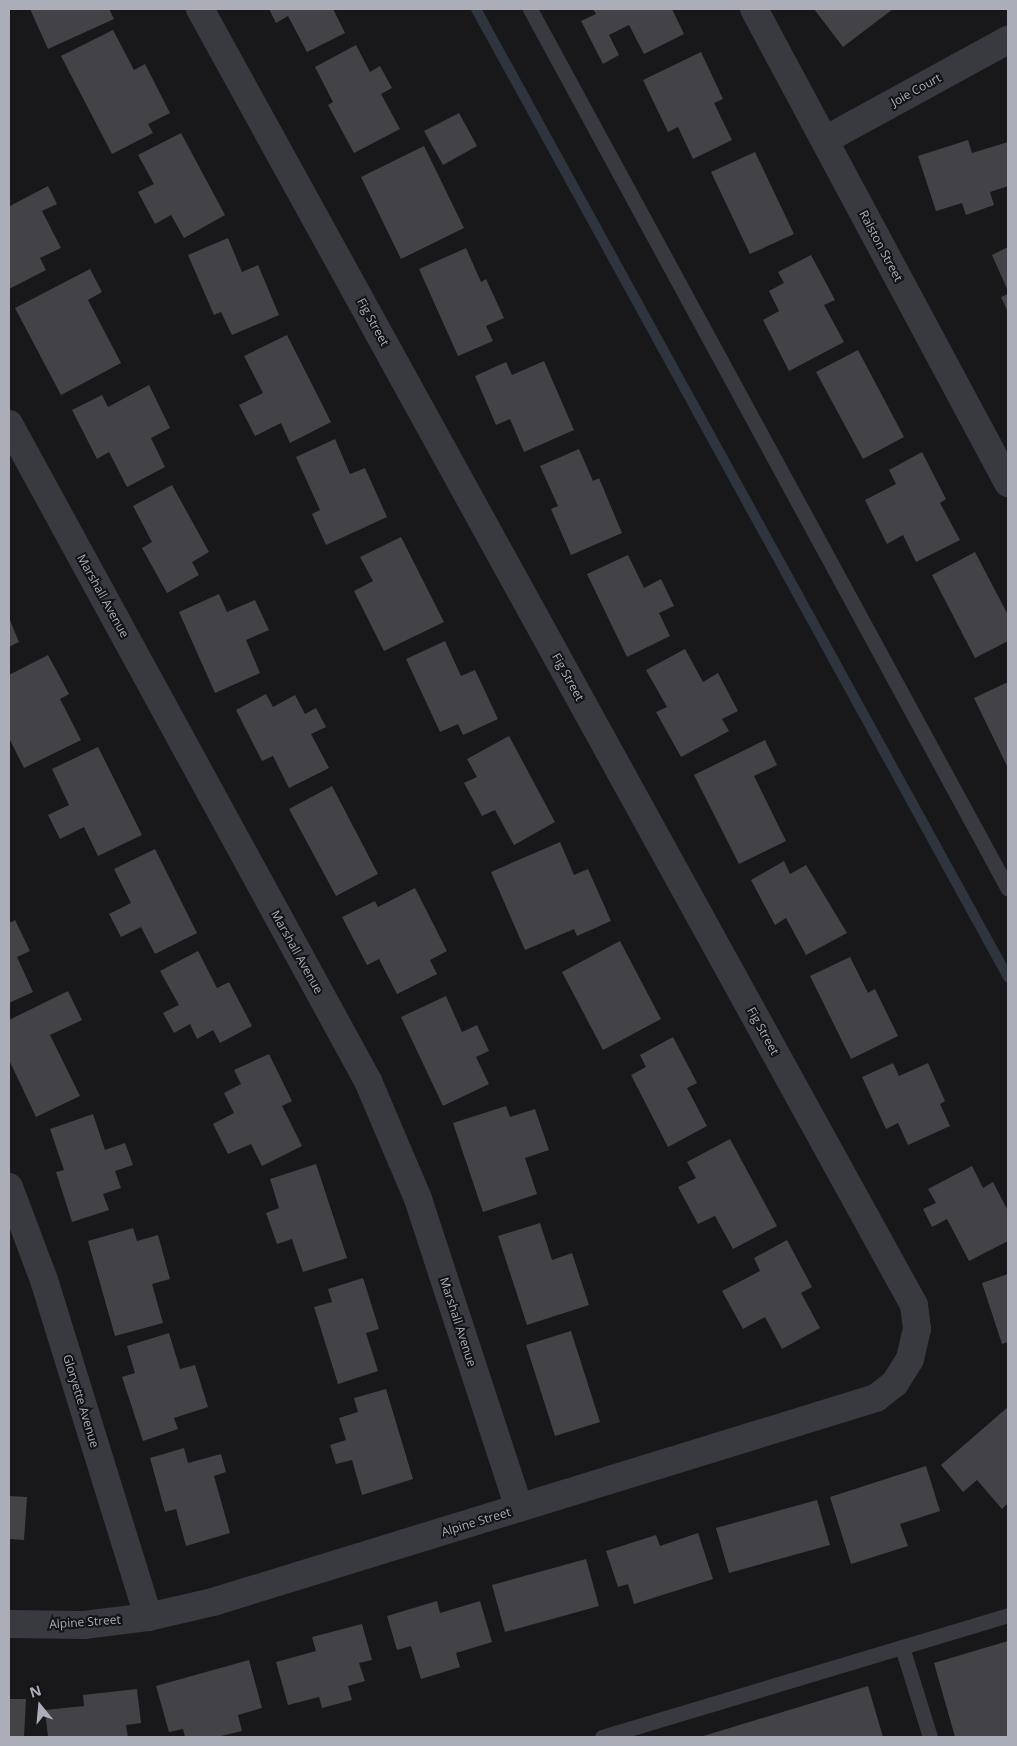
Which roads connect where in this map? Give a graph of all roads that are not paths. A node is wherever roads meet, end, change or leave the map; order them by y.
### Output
1 (200, 9) edge
2 (530, 9) edge
3 (754, 9) edge
4 (1008, 40) edge
5 (825, 140) junction
6 (9, 424) edge
7 (1008, 483) edge
8 (1008, 889) edge
9 (9, 1187) edge
10 (914, 1350) joint
11 (520, 1508) junction
12 (1008, 1614) edge
13 (148, 1617) junction
14 (9, 1624) edge
15 (902, 1647) junction
16 (602, 1737) edge
17 (930, 1737) edge

1 - 10 street, Fig Street
2 - 8 lane
3 - 5 street, Ralston Street
4 - 5 street, Joie Court
5 - 7 street, Ralston Street
6 - 11 street, Marshall Avenue
9 - 13 street, Gloryette Avenue
10 - 11 street, Alpine Street
11 - 13 street, Alpine Street
12 - 15 lane
13 - 14 street, Alpine Street
15 - 16 lane
15 - 17 lane

